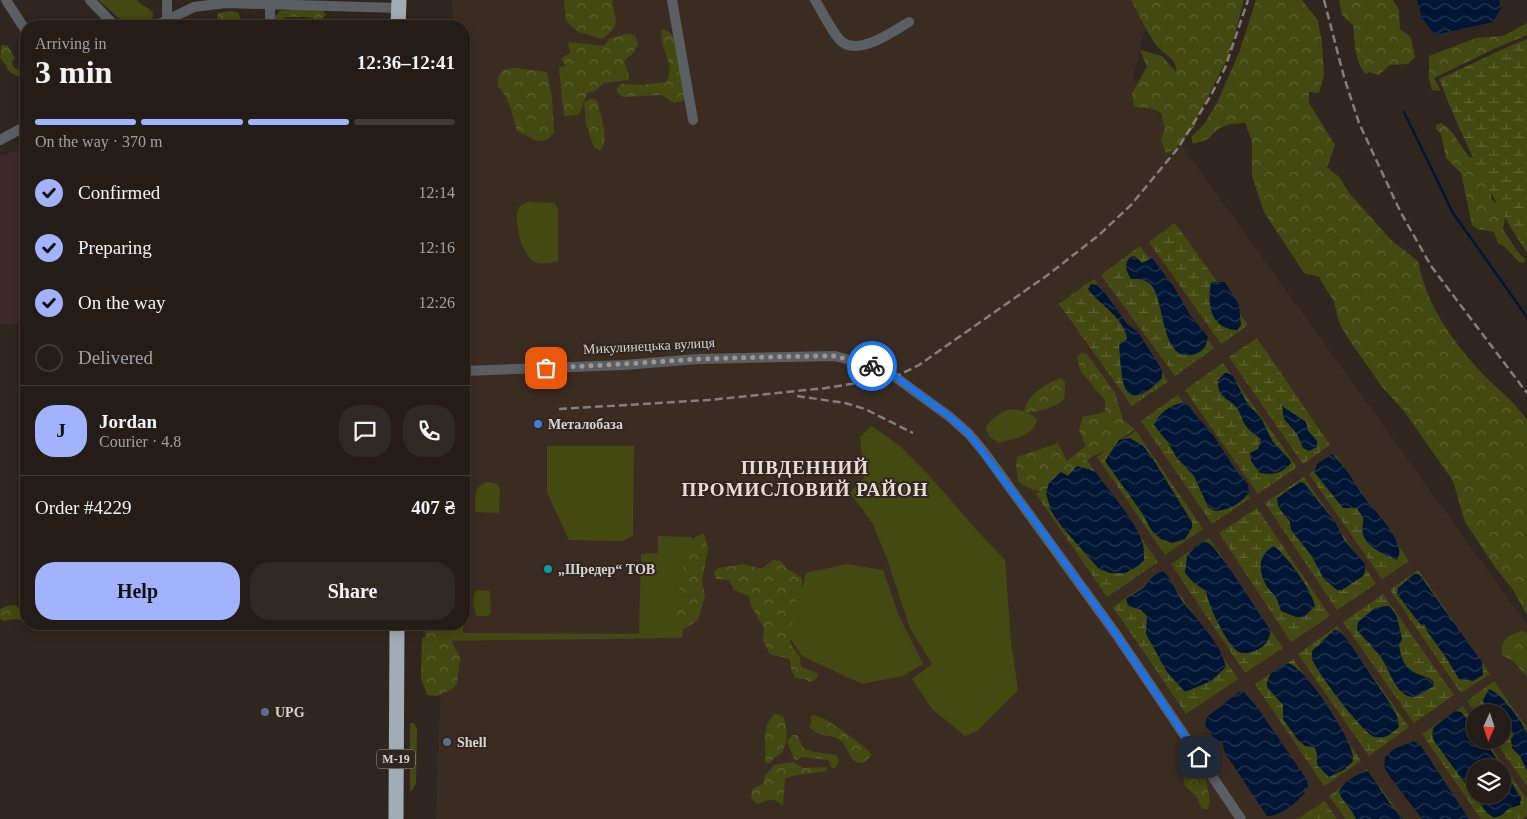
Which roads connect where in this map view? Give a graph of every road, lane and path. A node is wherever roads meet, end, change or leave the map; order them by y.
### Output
1 (6, 0) edge
2 (90, 0) edge
3 (167, 0) edge
4 (672, 0) edge
5 (814, 0) edge
6 (270, 2) edge
7 (399, 4) edge
8 (109, 20) edge
9 (167, 20) edge
10 (172, 20) edge
11 (270, 20) edge
12 (398, 20) edge
13 (20, 22) edge
14 (909, 22) dead end
15 (693, 120) dead end
16 (20, 129) edge
17 (0, 140) edge
18 (470, 371) edge
19 (397, 630) edge
20 (396, 819) edge
21 (1241, 819) edge

1 - 13 street
2 - 8 street
3 - 9 street
4 - 15 street
5 - 14 street
6 - 7 street
6 - 10 street
6 - 11 street
7 - 12 highway
16 - 17 street
18 - 21 street, Микулинецька вулиця
19 - 20 highway, М-19

